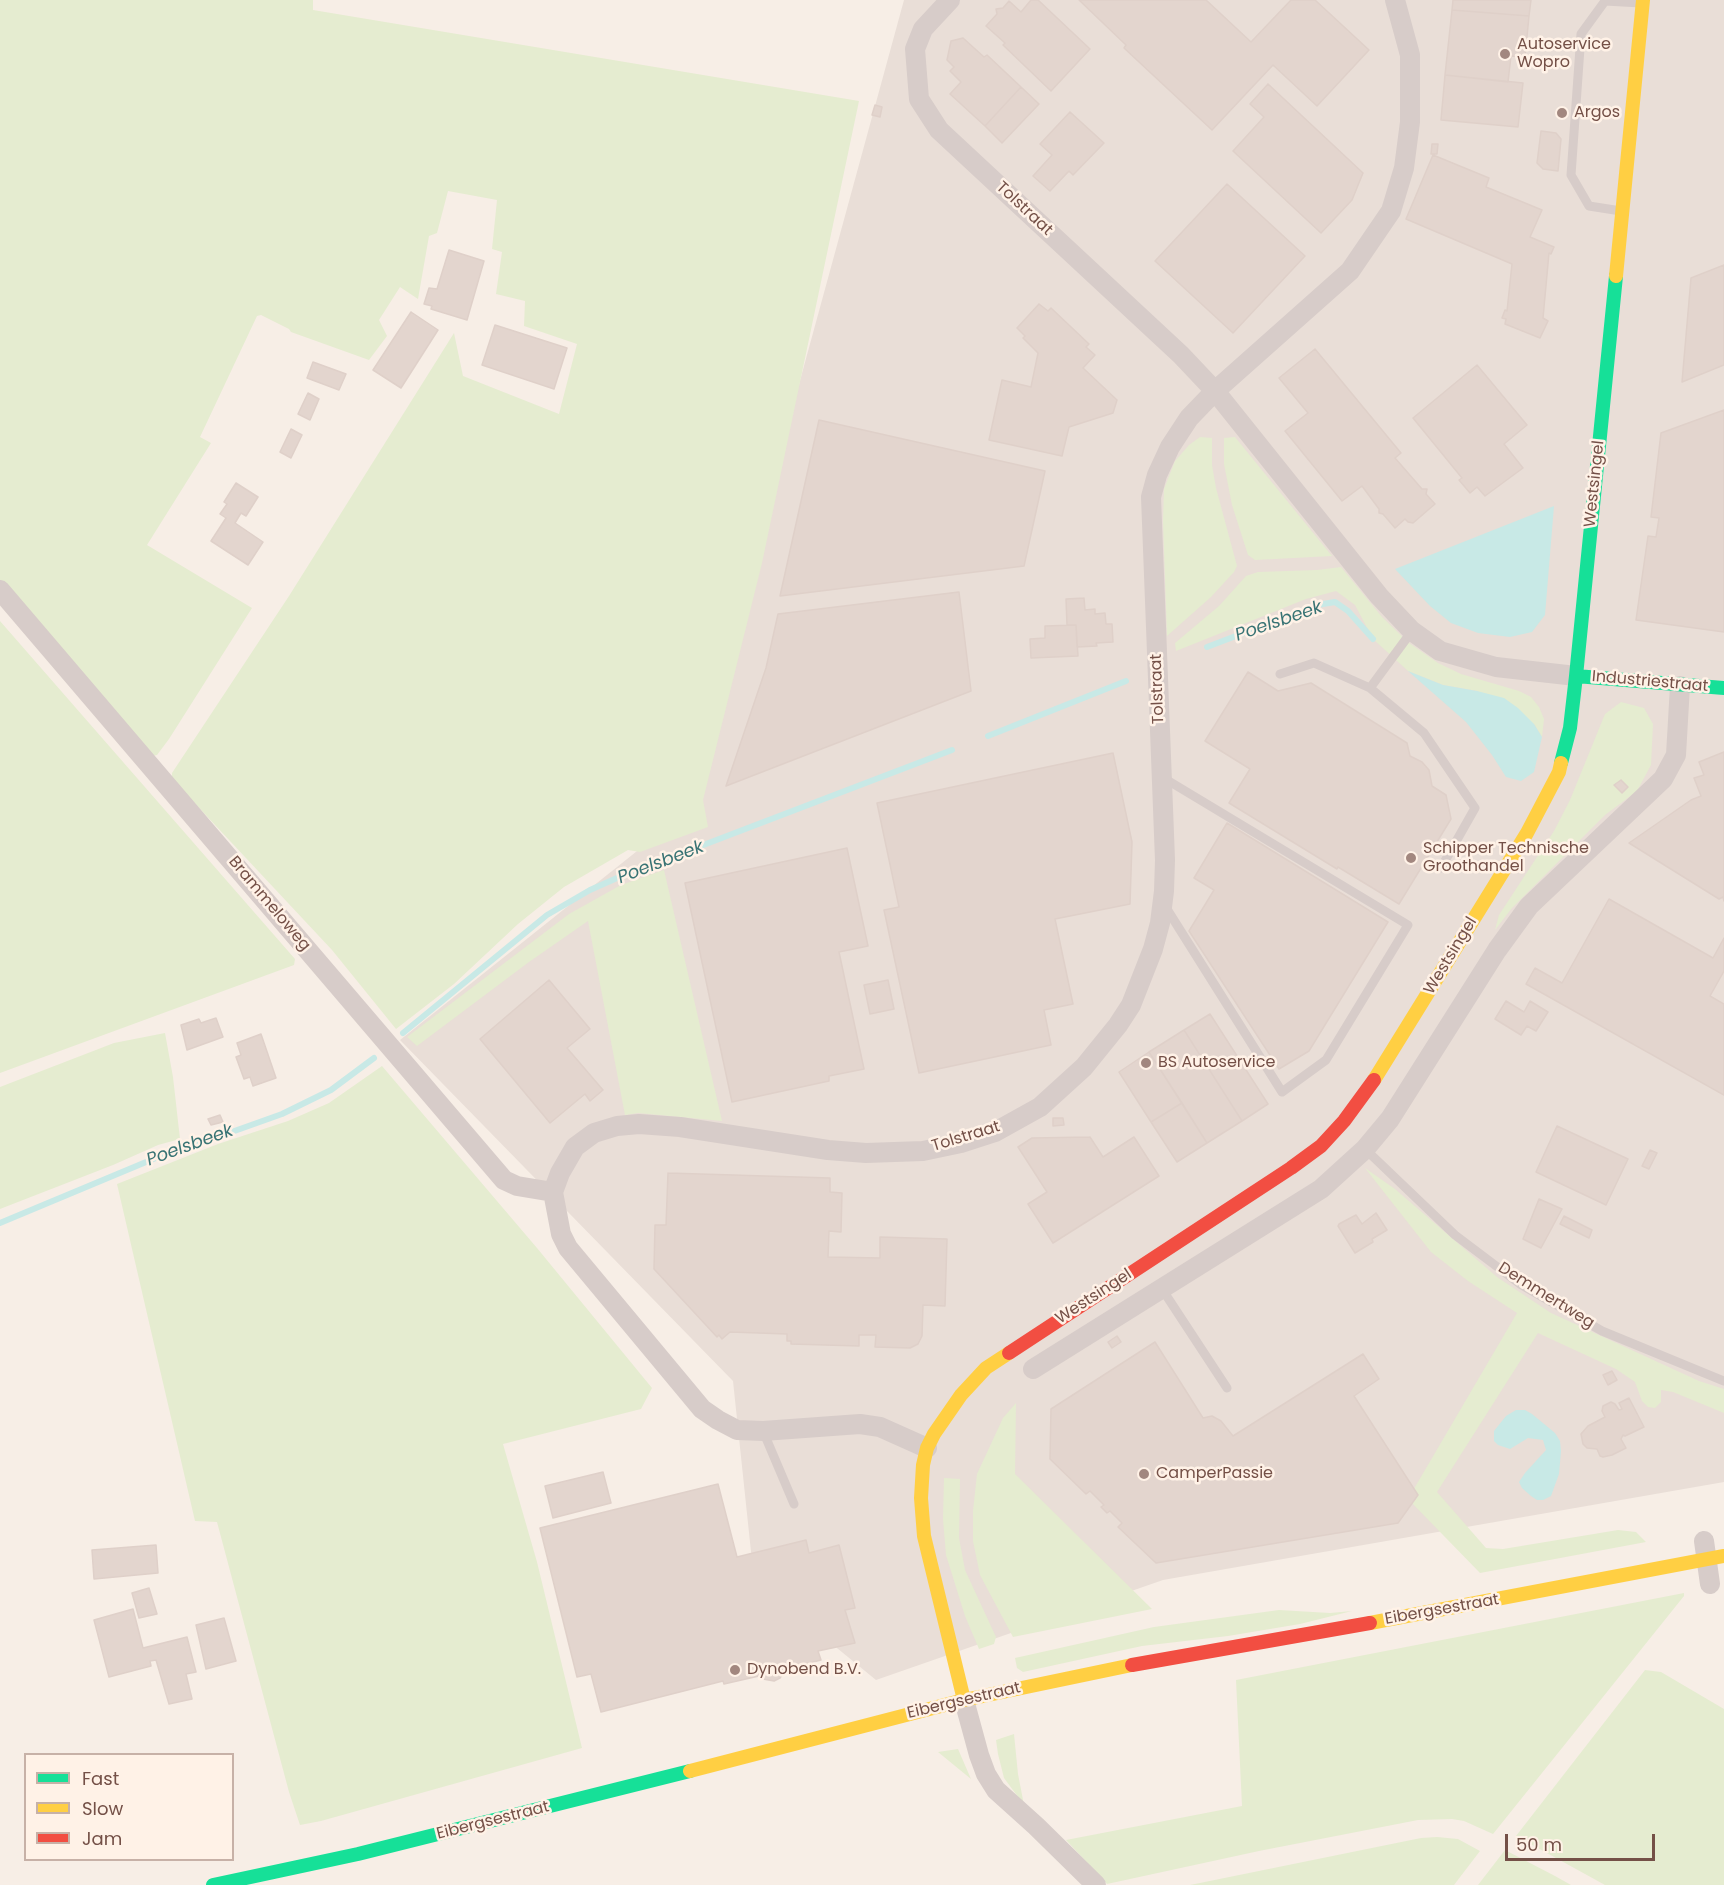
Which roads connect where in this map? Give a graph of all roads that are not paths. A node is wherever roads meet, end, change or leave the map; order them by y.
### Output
1 (950, 0) edge
2 (1395, 0) edge
3 (1643, 2) edge
4 (1622, 212) junction
5 (1215, 391) junction
6 (0, 590) edge
7 (1412, 631) junction
8 (1280, 674) dead end
9 (1576, 676) junction
10 (1680, 686) junction
11 (1370, 688) junction
12 (1724, 688) edge
13 (1162, 777) junction
14 (1441, 868) dead end
15 (1162, 902) junction
16 (1365, 1149) junction
17 (553, 1192) junction
18 (1162, 1289) junction
19 (1033, 1369) dead end
20 (1724, 1381) edge
21 (1227, 1388) dead end
22 (763, 1431) junction
23 (927, 1448) junction
24 (794, 1504) dead end
25 (1704, 1541) dead end
26 (1716, 1559) edge
27 (1710, 1584) dead end
28 (964, 1700) junction
29 (213, 1885) edge
30 (1096, 1885) edge

1 - 5 street, Tolstraat
2 - 5 street, Tolstraat
3 - 4 main road, Westsingel
3 - 4 lane
4 - 9 main road, Westsingel
5 - 7 street, Tolstraat
5 - 13 street, Tolstraat
6 - 17 street, Brammeloweg
7 - 9 street, Tolstraat
7 - 11 lane
8 - 11 lane
9 - 10 main road, Industriestraat
9 - 23 main road, Westsingel
10 - 12 main road, Industriestraat
10 - 16 street, Westsingel
11 - 14 lane
13 - 15 street, Tolstraat
13 - 15 lane
15 - 17 street, Tolstraat
16 - 18 street, Westsingel
16 - 20 lane, Demmertweg
17 - 22 street
18 - 19 street, Westsingel
18 - 21 lane
22 - 23 street
22 - 24 lane
23 - 28 main road, Westsingel
25 - 26 street
26 - 27 street
26 - 28 main road, Eibergsestraat
28 - 29 main road, Eibergsestraat
28 - 30 street

